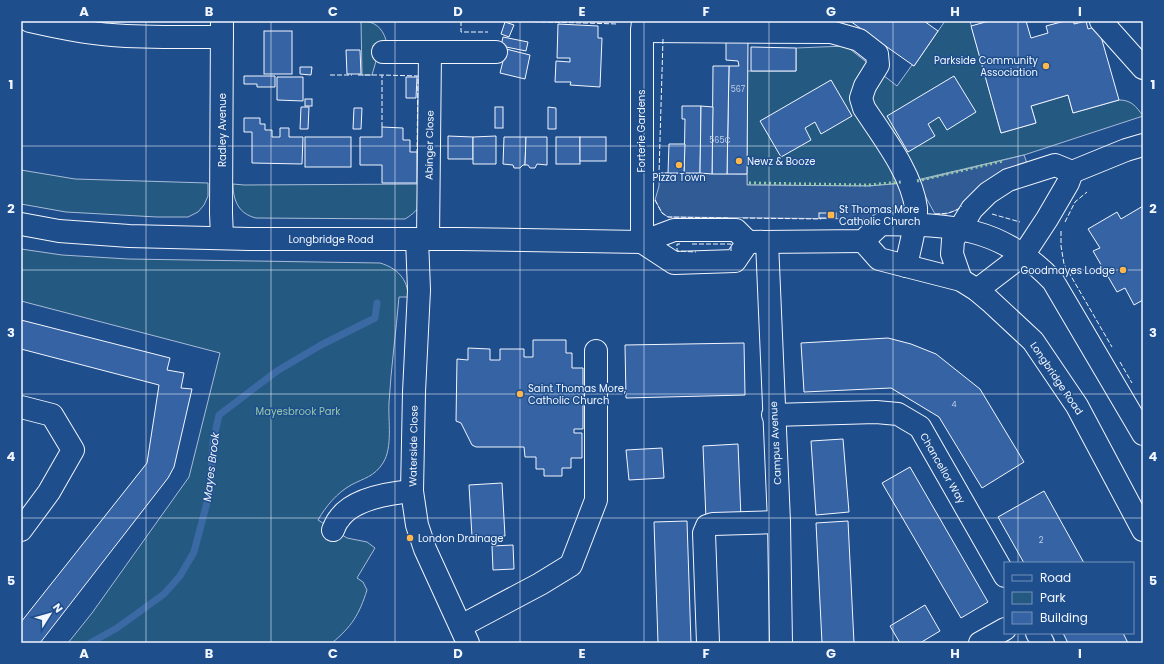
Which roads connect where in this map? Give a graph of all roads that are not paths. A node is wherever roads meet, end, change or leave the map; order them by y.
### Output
1 (30, 21) edge
2 (1101, 21) edge
3 (642, 26) edge
4 (222, 29) edge
5 (383, 52) dead end
6 (430, 52) junction
7 (496, 52) dead end
8 (1143, 68) edge
9 (1143, 145) edge
10 (1072, 172) junction
11 (21, 224) edge
12 (914, 225) junction
13 (959, 228) junction
14 (222, 238) junction
15 (422, 239) junction
16 (863, 241) junction
17 (642, 242) junction
18 (757, 242) junction
19 (1024, 254) junction
20 (906, 266) junction
21 (969, 285) junction
22 (596, 352) dead end
23 (21, 407) edge
24 (774, 414) junction
25 (1143, 434) edge
26 (412, 491) junction
27 (779, 522) junction
28 (21, 530) edge
29 (333, 530) dead end
30 (1143, 530) edge
31 (1004, 574) edge
32 (1004, 630) edge
33 (464, 634) edge
34 (1038, 634) edge
35 (708, 643) edge
36 (781, 643) edge
37 (980, 643) edge
38 (1043, 643) edge

1 - 4 main road
2 - 8 main road
3 - 12 main road
3 - 17 main road, Forterie Gardens
4 - 14 main road, Radley Avenue
5 - 6 main road
6 - 7 main road
6 - 15 main road, Abinger Close
9 - 10 main road
10 - 13 main road
10 - 19 main road
11 - 14 main road, Longbridge Road
12 - 13 main road
12 - 16 main road
12 - 20 main road
13 - 19 main road
13 - 21 main road
14 - 15 main road, Longbridge Road
15 - 17 main road, Longbridge Road
15 - 26 main road, Waterside Close
16 - 18 main road
16 - 20 main road, Longbridge Road
17 - 18 main road, Longbridge Road
17 - 18 main road
18 - 24 main road, Campus Avenue
19 - 21 main road
19 - 25 main road
20 - 21 main road, Longbridge Road
21 - 30 main road, Longbridge Road
22 - 33 main road
23 - 28 main road
24 - 27 main road, Campus Avenue
24 - 31 main road, Chancellor Way
26 - 29 main road
26 - 33 main road, Waterside Close
27 - 35 main road
27 - 36 main road, Campus Avenue
32 - 37 main road
34 - 38 main road

